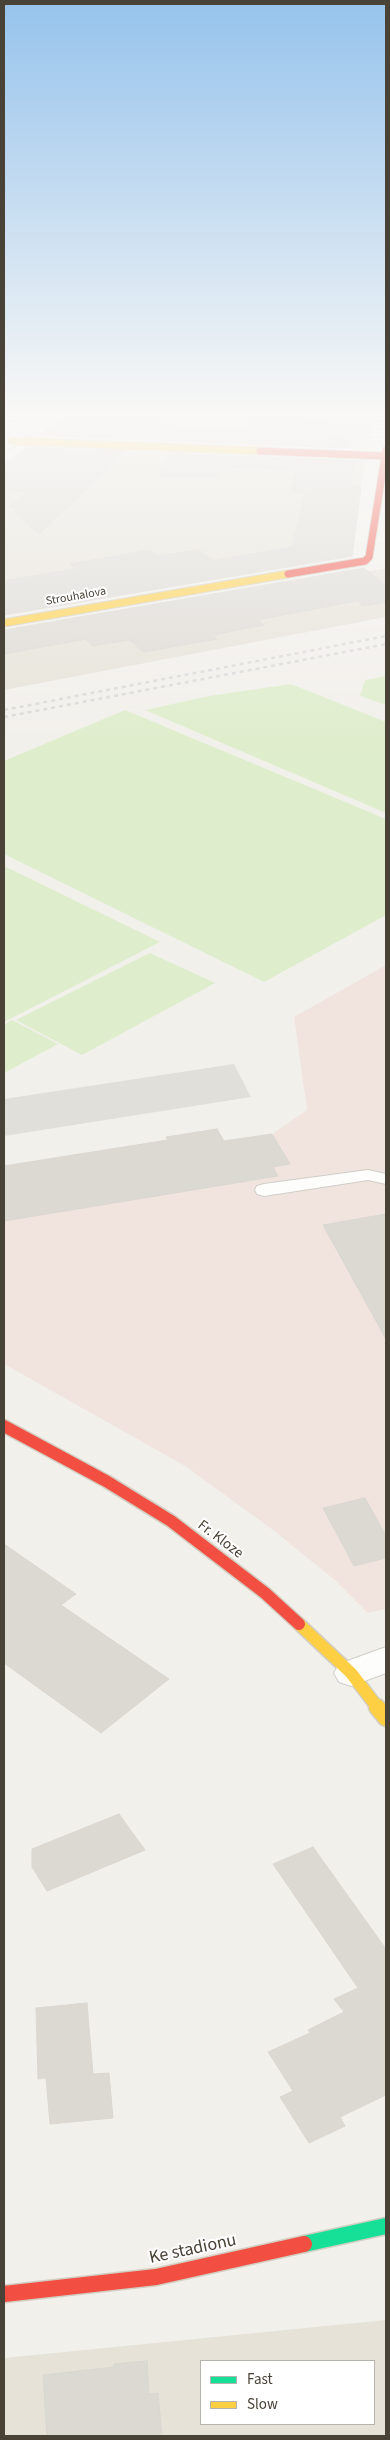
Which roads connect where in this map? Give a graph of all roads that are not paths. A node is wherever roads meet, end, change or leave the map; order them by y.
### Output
1 (375, 526) edge
2 (4, 623) edge
3 (386, 1179) edge
4 (264, 1190) dead end
5 (4, 1426) edge
6 (386, 1659) edge
7 (351, 1673) junction
8 (386, 1718) edge
9 (386, 2226) edge
10 (4, 2294) edge

1 - 2 street, Strouhalova
3 - 4 lane
5 - 7 street, Fr. Kloze
6 - 7 street
7 - 8 street, Fr. Kloze
9 - 10 street, Ke stadionu

